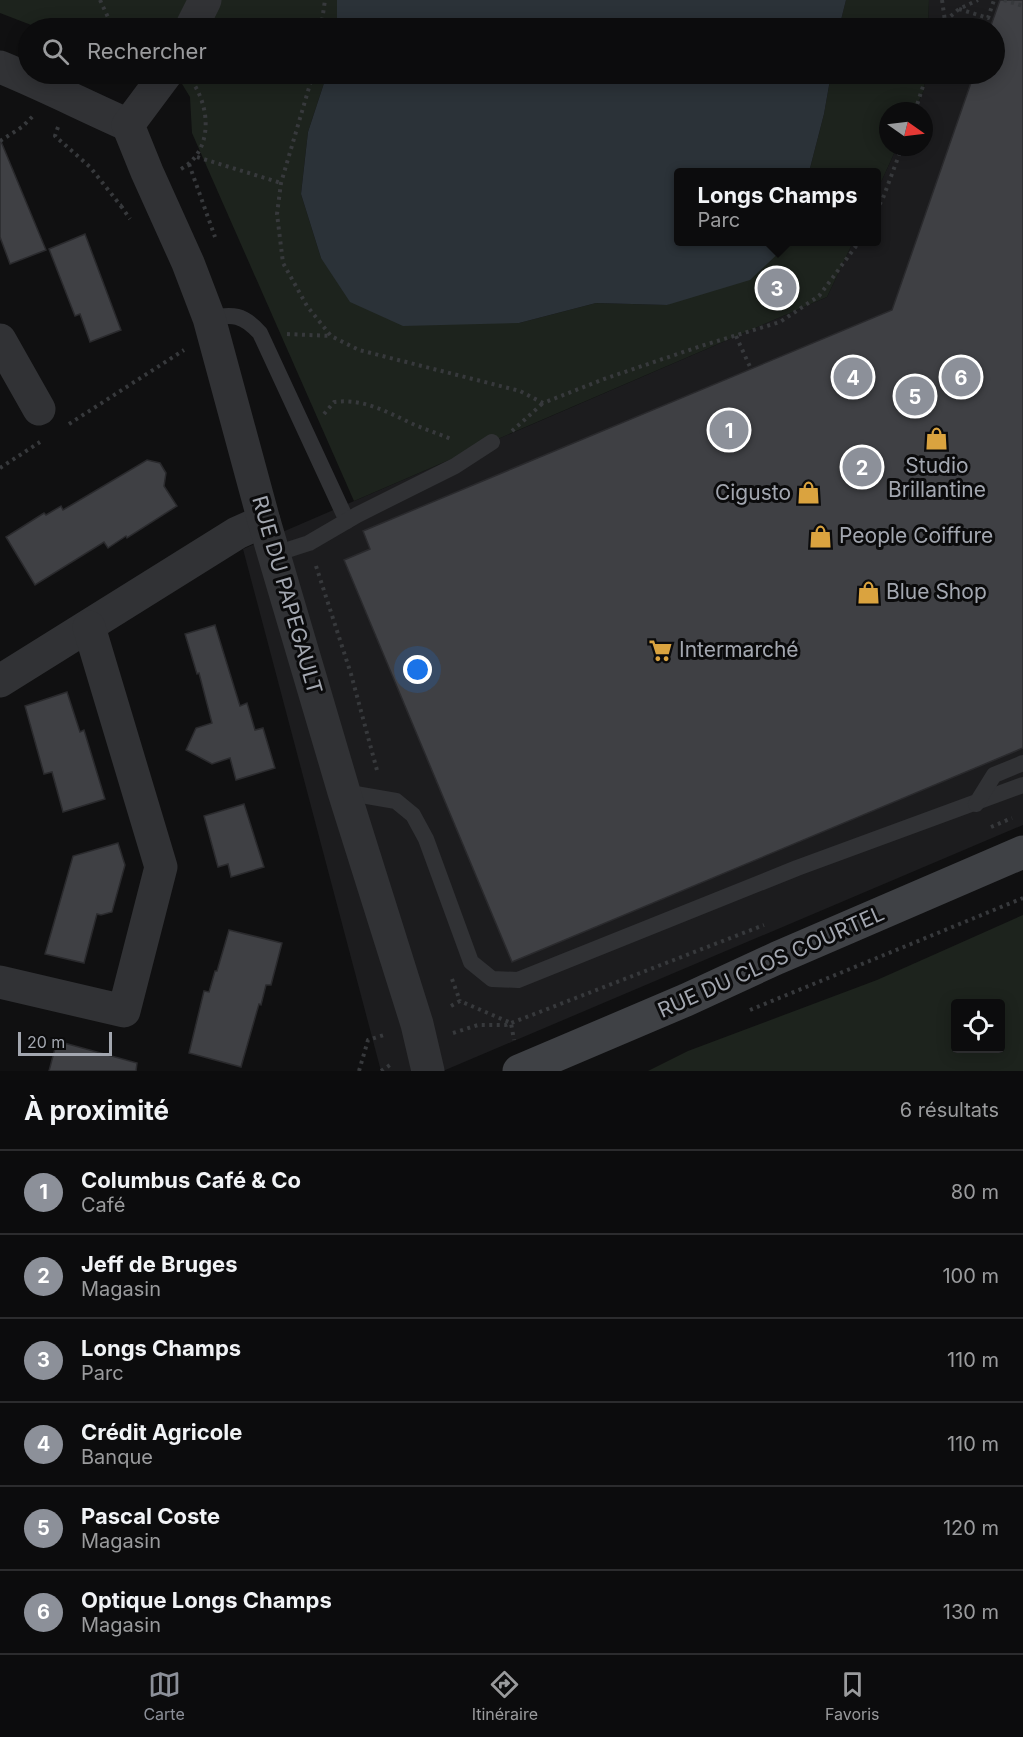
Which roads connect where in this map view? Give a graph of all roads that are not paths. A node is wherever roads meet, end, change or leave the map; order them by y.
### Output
1 (205, 0) edge
2 (196, 18) edge
3 (0, 67) edge
4 (18, 75) edge
5 (40, 84) edge
6 (173, 84) edge
7 (128, 125) junction
8 (209, 318) junction
9 (0, 340) edge
10 (49, 425) road end
11 (492, 442) road end
12 (264, 521) junction
13 (347, 521) junction
14 (274, 554) junction
15 (89, 627) junction
16 (0, 681) edge
17 (1023, 763) edge
18 (1023, 785) edge
19 (344, 792) junction
20 (976, 804) junction
21 (1023, 852) edge
22 (0, 982) edge
23 (425, 1057) edge
24 (517, 1059) edge

1 - 2 street
3 - 4 street
5 - 7 street
6 - 7 street
7 - 8 street, RUE DU PAPEGAULT
8 - 12 street, RUE DU PAPEGAULT
8 - 13 lane
9 - 10 street
11 - 13 lane
12 - 14 street, RUE DU PAPEGAULT
12 - 15 street
13 - 14 lane
14 - 19 street, RUE DU PAPEGAULT
15 - 16 street
15 - 22 street
17 - 20 lane
18 - 20 lane
19 - 20 lane
19 - 23 street, RUE DU PAPEGAULT
21 - 24 main road, RUE DU CLOS COURTEL

